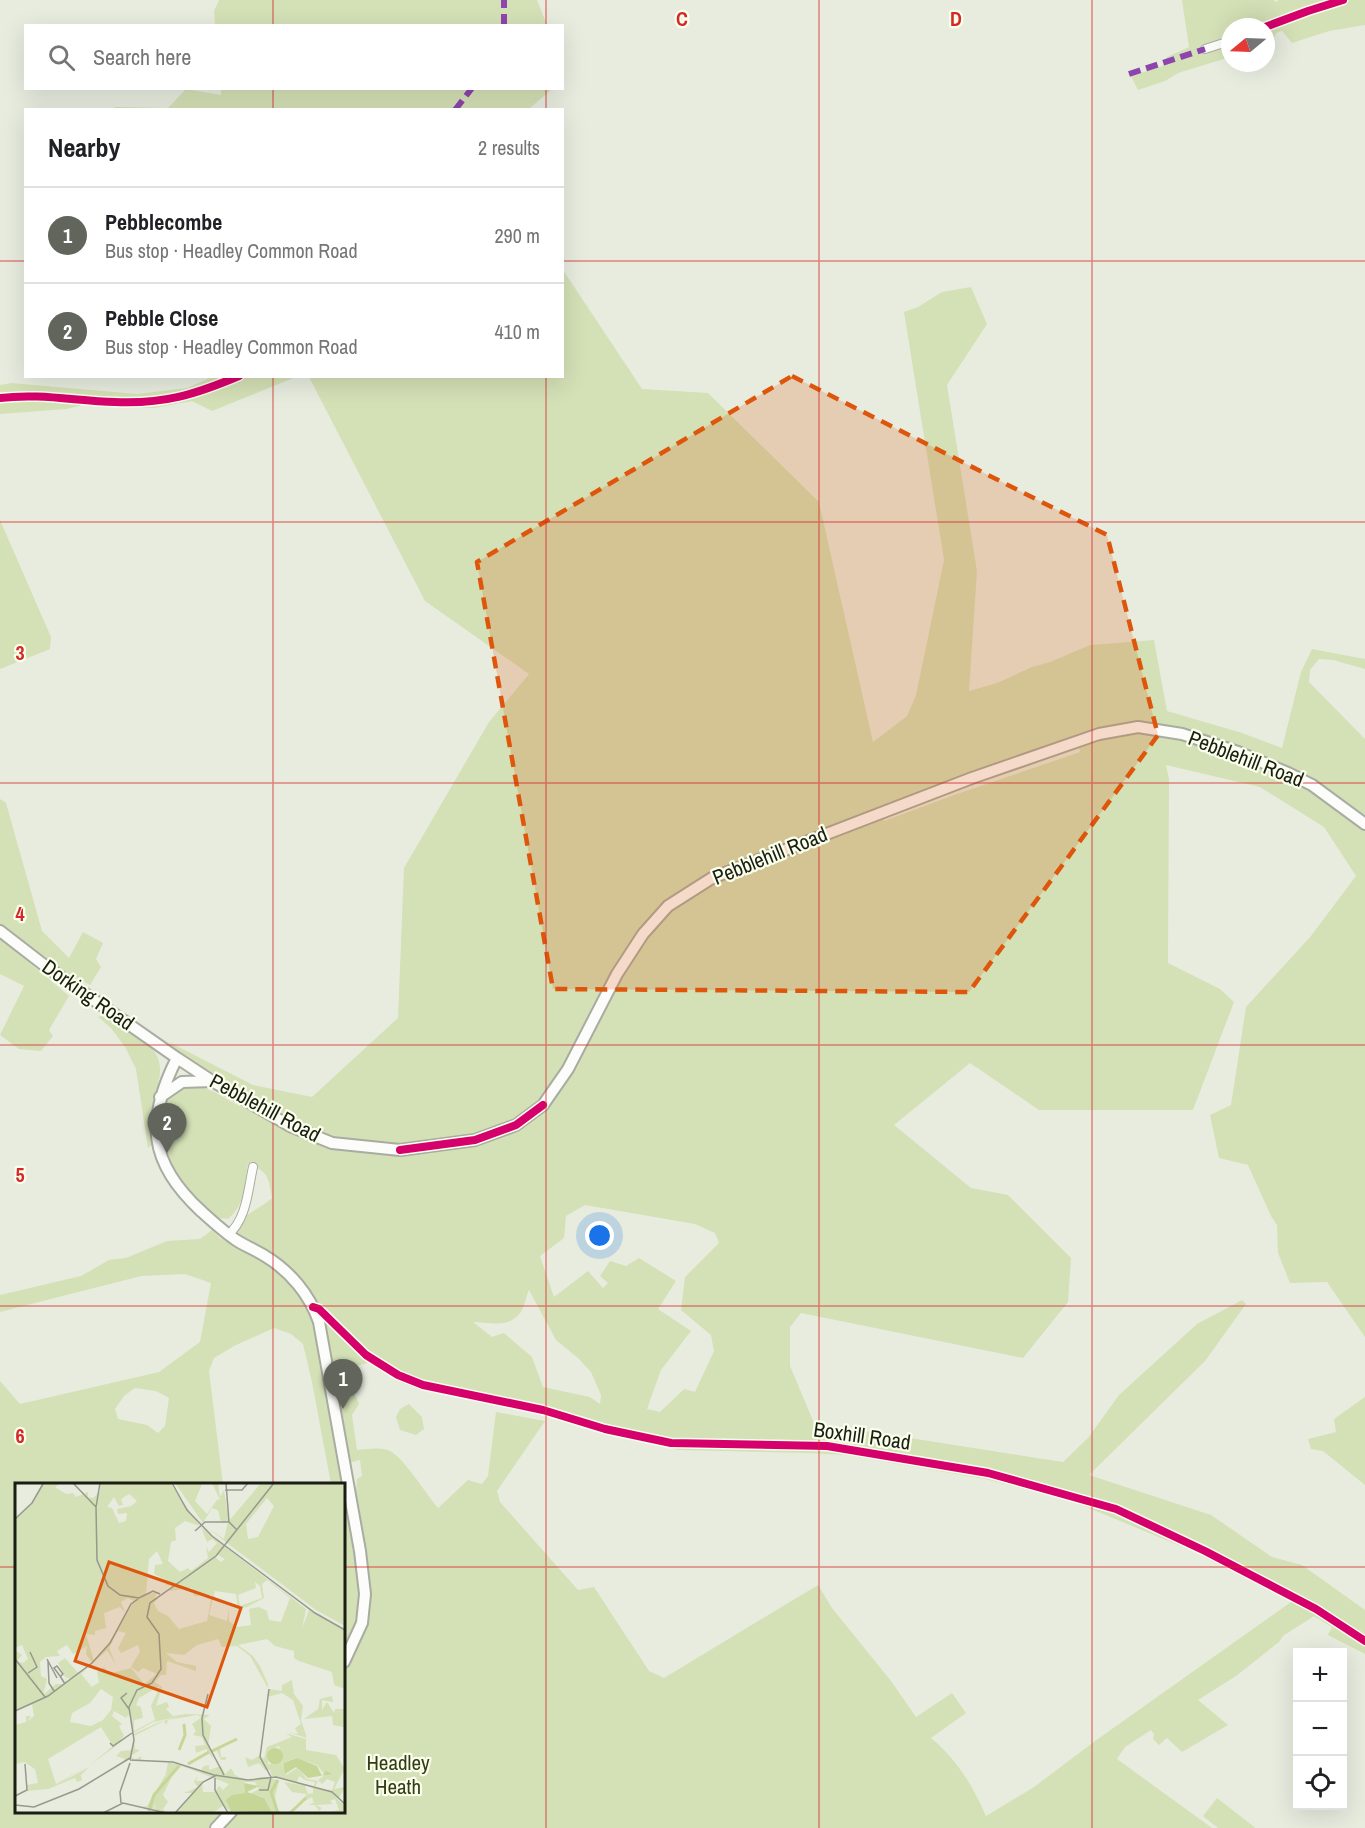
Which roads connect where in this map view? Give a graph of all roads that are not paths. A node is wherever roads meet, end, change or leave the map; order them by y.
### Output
1 (1343, 0) edge
2 (1275, 23) edge
3 (1221, 43) edge
4 (1205, 49) dead end
5 (1365, 824) edge
6 (0, 931) edge
7 (177, 1058) junction
8 (212, 1081) junction
9 (160, 1097) junction
10 (253, 1167) dead end
11 (228, 1234) junction
12 (313, 1307) junction
13 (333, 1323) junction
14 (321, 1332) junction
15 (1365, 1641) edge
16 (345, 1660) edge
17 (230, 1813) edge
18 (216, 1828) edge

1 - 2 street
3 - 4 street
5 - 8 main road, Pebblehill Road
6 - 7 main road, Dorking Road
7 - 8 main road, Pebblehill Road
7 - 9 main road
8 - 9 main road
9 - 11 main road
10 - 11 street
11 - 12 main road
12 - 13 street, Boxhill Road
12 - 14 main road
13 - 14 street
13 - 15 street, Boxhill Road
14 - 16 main road
17 - 18 main road

